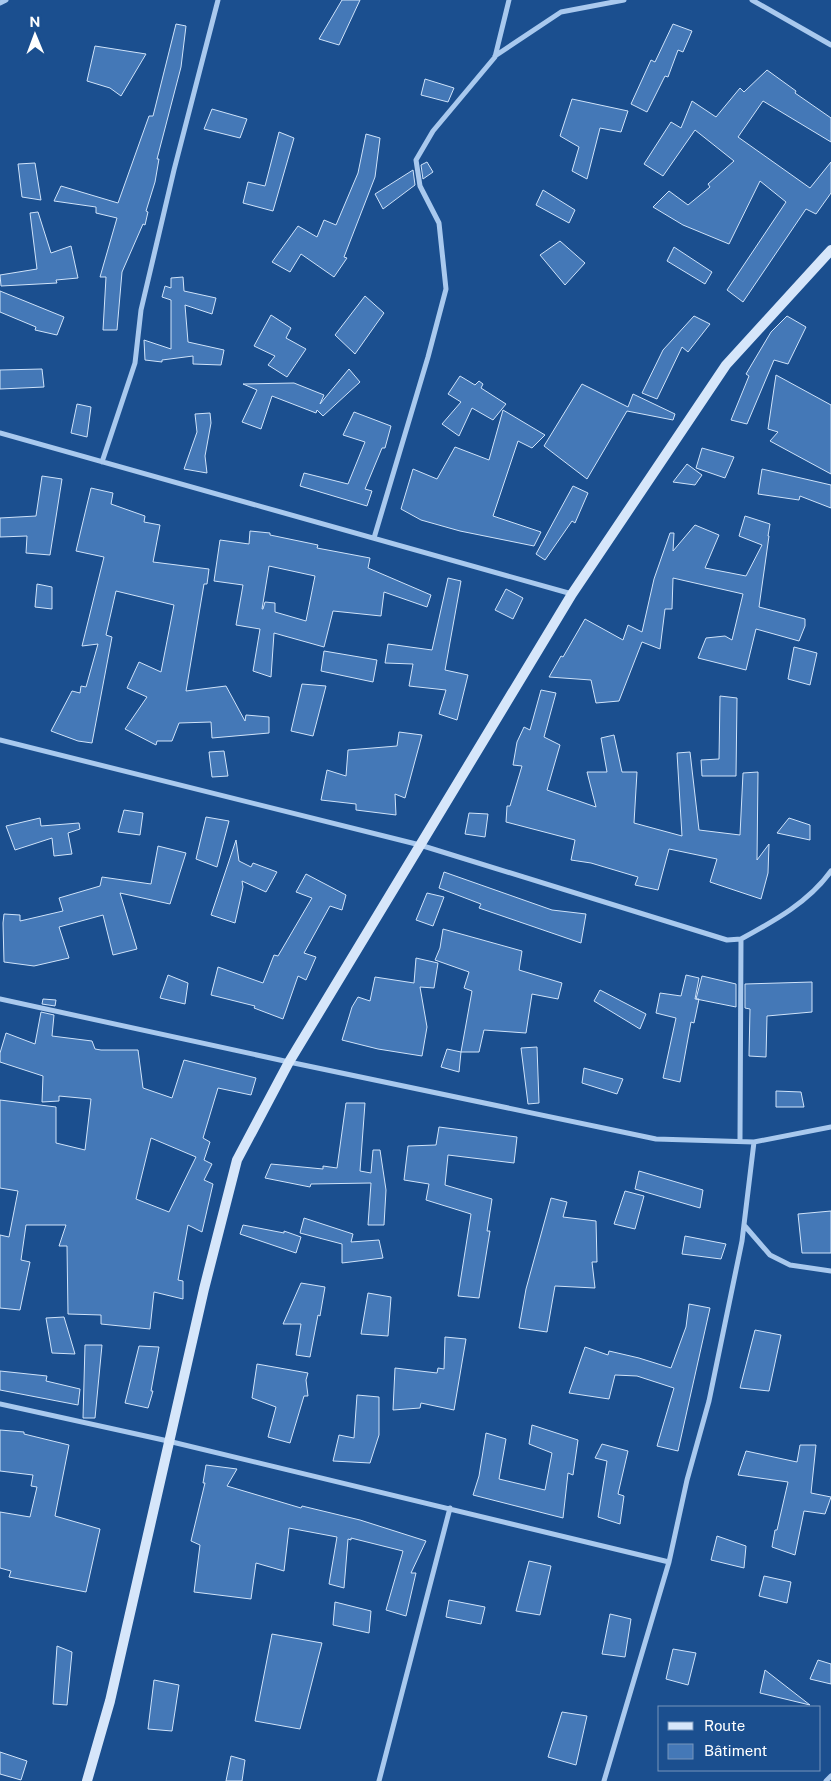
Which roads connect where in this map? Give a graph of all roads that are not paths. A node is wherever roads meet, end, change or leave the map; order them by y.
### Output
1 (6, 0) edge
2 (218, 0) edge
3 (509, 0) edge
4 (624, 0) edge
5 (752, 0) edge
6 (0, 3) edge
7 (831, 45) edge
8 (495, 56) junction
9 (831, 250) edge
10 (0, 434) edge
11 (102, 462) junction
12 (374, 538) junction
13 (572, 594) junction
14 (0, 740) edge
15 (420, 845) junction
16 (831, 871) edge
17 (741, 939) junction
18 (0, 999) edge
19 (289, 1062) junction
20 (831, 1128) edge
21 (740, 1140) junction
22 (754, 1142) junction
23 (744, 1225) junction
24 (831, 1271) edge
25 (0, 1404) edge
26 (168, 1441) junction
27 (450, 1508) junction
28 (669, 1562) junction
29 (831, 1776) edge
30 (87, 1781) edge
31 (379, 1781) edge
32 (604, 1781) edge
33 (826, 1781) edge

1 - 6 street
2 - 11 street
3 - 8 street
4 - 8 street
5 - 7 street
8 - 12 street
9 - 13 main road
10 - 11 street
11 - 12 street
12 - 13 street
13 - 15 main road
14 - 15 street
15 - 17 street
15 - 19 main road
16 - 17 street
17 - 21 street
18 - 19 street
19 - 21 street
19 - 26 main road
20 - 22 street
21 - 22 street
22 - 23 street
23 - 24 street
23 - 28 street
25 - 26 street
26 - 27 street
26 - 30 main road
27 - 28 street
27 - 31 street
28 - 32 street
29 - 33 street

